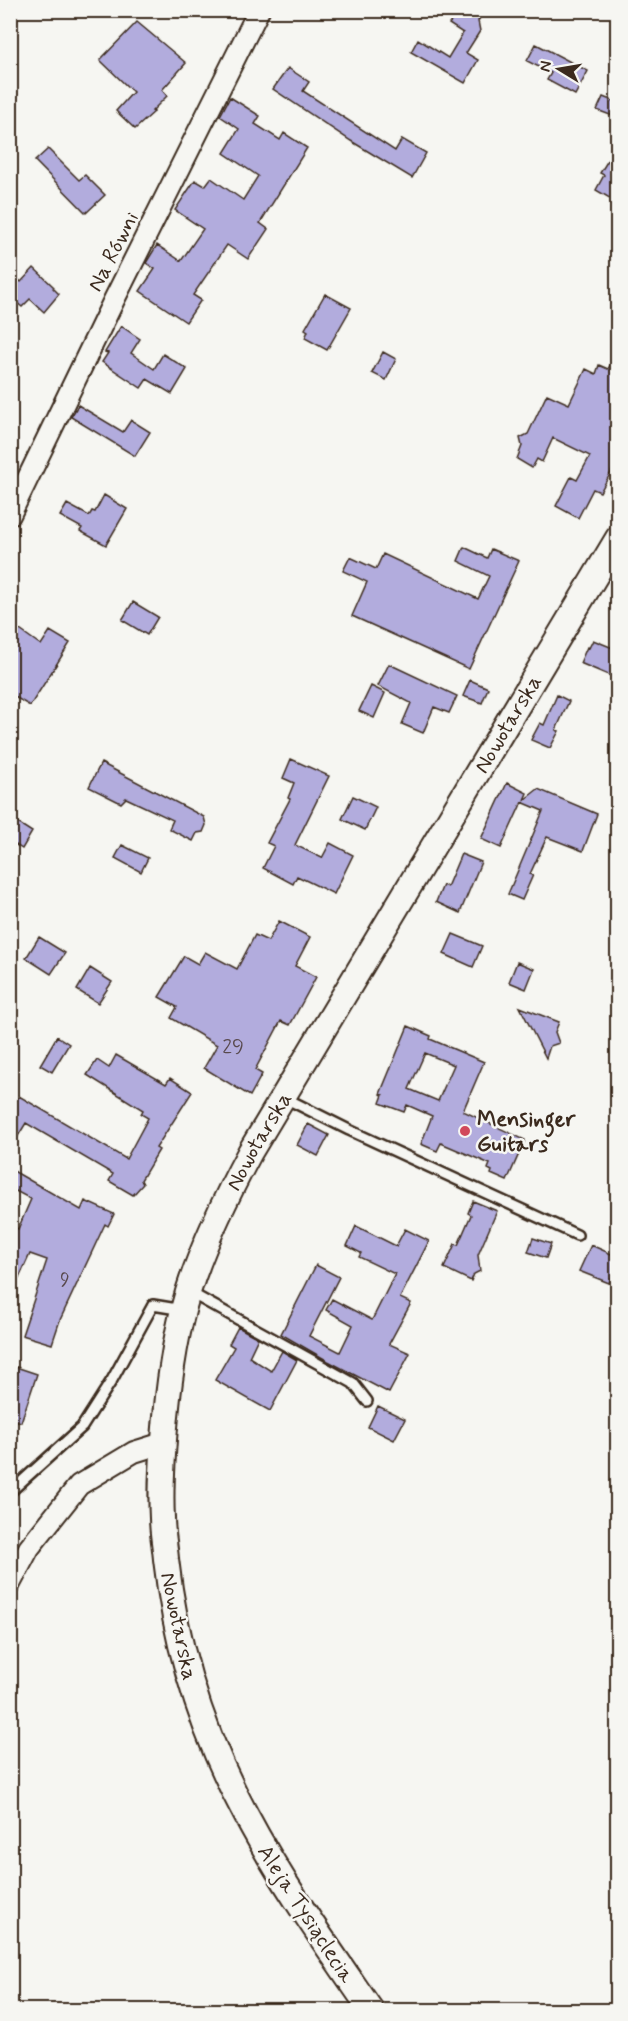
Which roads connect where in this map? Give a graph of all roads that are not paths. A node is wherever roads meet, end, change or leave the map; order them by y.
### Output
1 (259, 10) edge
2 (10, 515) edge
3 (618, 538) edge
4 (283, 1096) junction
5 (577, 1235) dead end
6 (186, 1301) junction
7 (367, 1401) dead end
8 (164, 1443) junction
9 (10, 1492) edge
10 (10, 1584) edge
11 (245, 1814) joint
12 (370, 2010) edge

1 - 2 street, Na Równi
3 - 4 street, Nowotarska
4 - 5 lane
4 - 6 street, Nowotarska
6 - 7 lane
6 - 8 street, Nowotarska
6 - 9 lane
8 - 10 street
8 - 11 street, Nowotarska
11 - 12 street, Aleja Tysiąclecia

